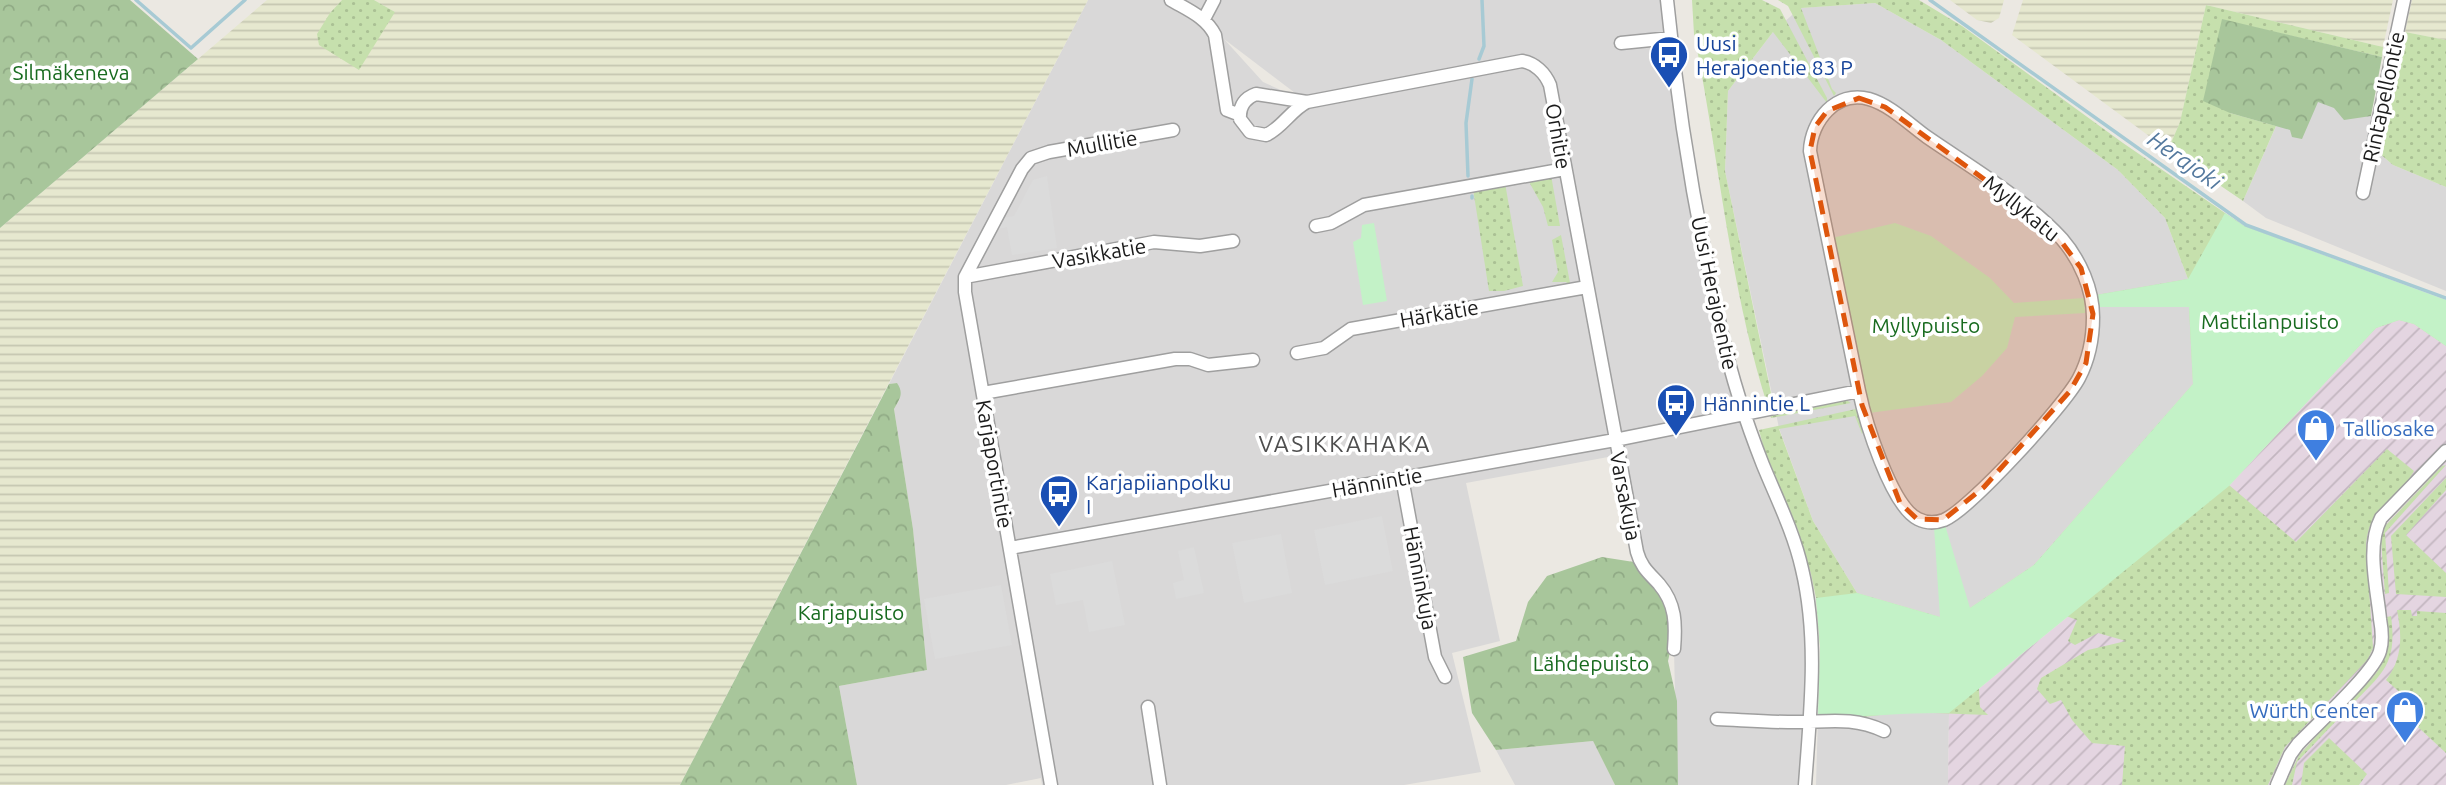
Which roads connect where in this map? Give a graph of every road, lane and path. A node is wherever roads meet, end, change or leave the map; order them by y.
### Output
1 (1171, 0) edge
2 (1214, 0) edge
3 (1667, 0) edge
4 (2404, 0) edge
5 (1204, 19) junction
6 (1671, 37) junction
7 (1621, 43) dead end
8 (1307, 102) junction
9 (1240, 115) junction
10 (1173, 130) dead end
11 (1566, 169) junction
12 (2363, 193) dead end
13 (1315, 226) dead end
14 (1233, 242) dead end
15 (965, 277) junction
16 (1587, 287) junction
17 (1297, 353) dead end
18 (1253, 360) dead end
19 (1859, 391) junction
20 (983, 393) junction
21 (1744, 415) junction
22 (1615, 440) junction
23 (2446, 451) edge
24 (1402, 478) junction
25 (1010, 548) junction
26 (1674, 649) dead end
27 (1445, 677) dead end
28 (1148, 707) dead end
29 (1717, 719) dead end
30 (1811, 720) junction
31 (1884, 731) dead end
32 (1051, 785) edge
33 (1160, 785) edge
34 (1805, 785) edge
35 (2277, 785) edge

1 - 5 street
2 - 5 street
3 - 6 street, Uusi Herajoentie
4 - 12 street, Rintapellontie
5 - 9 street
6 - 7 street
6 - 21 street, Uusi Herajoentie
8 - 9 street, Orhitie
8 - 9 street, Orhitie
8 - 11 street, Orhitie
10 - 15 street, Mullitie
11 - 13 street
11 - 16 street, Orhitie
14 - 15 street, Vasikkatie
15 - 20 street, Karjaportintie
16 - 17 street, Härkätie
16 - 22 street, Orhitie
18 - 20 street
19 - 19 street, Myllykatu
19 - 21 street
20 - 25 street, Karjaportintie
21 - 22 street, Hännintie
21 - 30 street, Uusi Herajoentie
22 - 24 street, Hännintie
22 - 26 street, Varsakuja
23 - 35 street
24 - 25 street, Hännintie
24 - 27 street, Hänninkuja
25 - 32 street, Karjaportintie
28 - 33 street
29 - 30 street
30 - 31 street
30 - 34 street, Uusi Herajoentie

